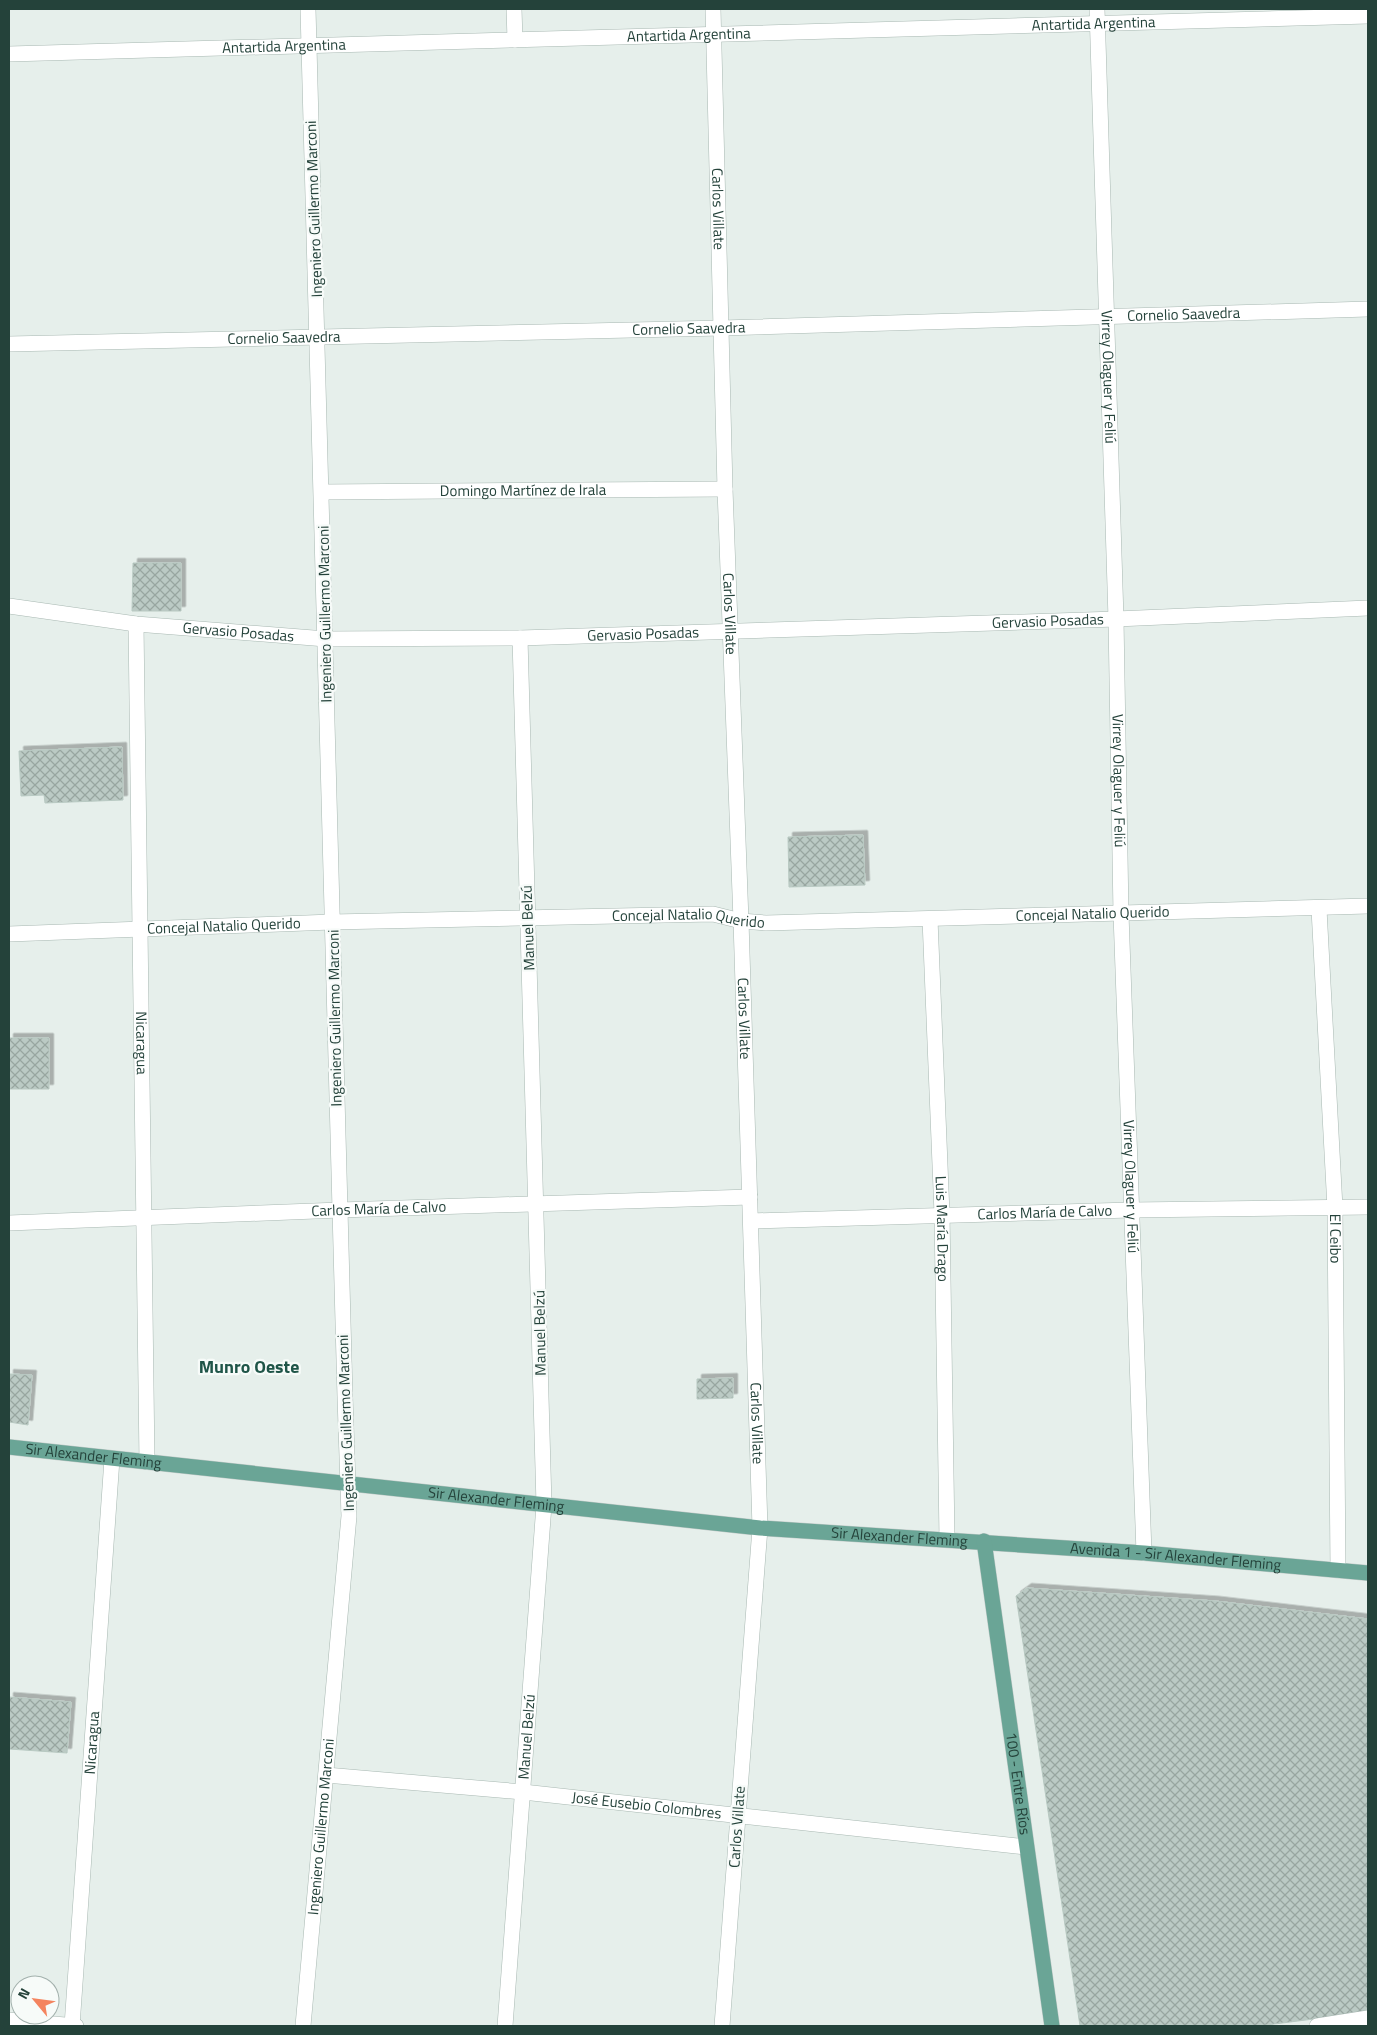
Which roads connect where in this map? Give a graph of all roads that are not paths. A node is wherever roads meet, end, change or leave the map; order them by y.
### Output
1 (308, 9) edge
2 (514, 9) edge
3 (713, 9) edge
4 (1097, 16) edge
5 (1368, 16) edge
6 (714, 35) junction
7 (515, 40) junction
8 (309, 45) junction
9 (9, 54) edge
10 (1368, 309) edge
11 (1107, 316) junction
12 (722, 328) junction
13 (318, 336) junction
14 (9, 344) edge
15 (725, 489) junction
16 (322, 492) junction
17 (9, 606) edge
18 (1368, 608) edge
19 (1116, 619) junction
20 (136, 624) junction
21 (730, 631) junction
22 (520, 638) junction
23 (326, 639) junction
24 (1368, 906) edge
25 (1319, 908) junction
26 (1121, 914) junction
27 (528, 918) junction
28 (930, 919) junction
29 (741, 921) junction
30 (332, 922) junction
31 (140, 930) junction
32 (9, 934) edge
33 (750, 1197) junction
34 (537, 1205) junction
35 (1368, 1207) edge
36 (1335, 1208) junction
37 (340, 1210) junction
38 (1132, 1210) junction
39 (942, 1214) junction
40 (144, 1218) junction
41 (751, 1221) junction
42 (9, 1223) edge
43 (9, 1447) edge
44 (112, 1459) junction
45 (147, 1462) junction
46 (347, 1484) junction
47 (544, 1505) junction
48 (760, 1528) junction
49 (946, 1539) junction
50 (984, 1541) junction
51 (1144, 1553) junction
52 (1338, 1570) junction
53 (1368, 1573) edge
54 (326, 1775) junction
55 (523, 1792) junction
56 (738, 1816) junction
57 (1026, 1846) junction
58 (1368, 2018) edge
59 (9, 2020) edge
60 (74, 2026) edge
61 (303, 2026) edge
62 (505, 2026) edge
63 (722, 2026) edge
64 (1052, 2026) edge
65 (1317, 2026) edge

1 - 8 street, Ingeniero Guillermo Marconi
2 - 7 street
3 - 6 street, Carlos Villate
4 - 5 street, Antartida Argentina
4 - 6 street, Antartida Argentina
4 - 11 street, Virrey Olaguer y Feliú
6 - 7 street, Antartida Argentina
6 - 12 street, Carlos Villate
7 - 8 street, Antartida Argentina
8 - 9 street, Antartida Argentina
8 - 13 street, Ingeniero Guillermo Marconi
10 - 11 street, Cornelio Saavedra
11 - 12 street, Cornelio Saavedra
11 - 19 street, Virrey Olaguer y Feliú
12 - 13 street, Cornelio Saavedra
12 - 15 street, Carlos Villate
13 - 14 street, Cornelio Saavedra
13 - 16 street, Ingeniero Guillermo Marconi
15 - 16 street, Domingo Martínez de Irala
15 - 21 street, Carlos Villate
16 - 23 street, Ingeniero Guillermo Marconi
17 - 20 street, Gervasio Posadas
18 - 19 street, Gervasio Posadas
19 - 21 street, Gervasio Posadas
19 - 26 street, Virrey Olaguer y Feliú
20 - 23 street, Gervasio Posadas
20 - 31 street, Nicaragua
21 - 22 street, Gervasio Posadas
21 - 29 street, Carlos Villate
22 - 23 street, Gervasio Posadas
22 - 27 street, Manuel Belzú
23 - 30 street, Ingeniero Guillermo Marconi
24 - 25 street, Concejal Natalio Querido
25 - 26 street, Concejal Natalio Querido
25 - 36 street, El Ceibo
26 - 28 street, Concejal Natalio Querido
26 - 38 street, Virrey Olaguer y Feliú
27 - 29 street, Concejal Natalio Querido
27 - 30 street, Concejal Natalio Querido
27 - 34 street, Manuel Belzú
28 - 29 street, Concejal Natalio Querido
28 - 39 street, Luis María Drago
29 - 33 street, Carlos Villate
30 - 31 street, Concejal Natalio Querido
30 - 37 street, Ingeniero Guillermo Marconi
31 - 32 street, Concejal Natalio Querido
31 - 40 street, Nicaragua
33 - 34 street, Carlos María de Calvo
33 - 41 street, Carlos Villate
34 - 37 street, Carlos María de Calvo
34 - 47 street, Manuel Belzú
35 - 36 street, Carlos María de Calvo
36 - 38 street, Carlos María de Calvo
36 - 52 street, El Ceibo
37 - 40 street, Carlos María de Calvo
37 - 46 street, Ingeniero Guillermo Marconi
38 - 39 street, Carlos María de Calvo
38 - 51 street, Virrey Olaguer y Feliú
39 - 41 street, Carlos María de Calvo
39 - 49 street, Luis María Drago
40 - 42 street, Carlos María de Calvo
40 - 45 street, Nicaragua
41 - 48 street, Carlos Villate
43 - 44 main road, Sir Alexander Fleming
44 - 45 main road, Sir Alexander Fleming
44 - 60 street, Nicaragua
45 - 46 main road, Sir Alexander Fleming
46 - 47 main road, Sir Alexander Fleming
46 - 54 street, Ingeniero Guillermo Marconi
47 - 48 main road, Sir Alexander Fleming
47 - 55 street, Manuel Belzú
48 - 49 main road, Sir Alexander Fleming
48 - 56 street, Carlos Villate
49 - 50 main road, Sir Alexander Fleming
50 - 51 main road, Avenida 1 - Sir Alexander Fleming
50 - 57 main road, 100 - Entre Ríos
51 - 52 main road, Avenida 1 - Sir Alexander Fleming
52 - 53 main road, Avenida 1 - Sir Alexander Fleming
54 - 55 street, José Eusebio Colombres
54 - 61 street, Ingeniero Guillermo Marconi
55 - 56 street, José Eusebio Colombres
55 - 62 street, Manuel Belzú
56 - 57 street, José Eusebio Colombres
56 - 63 street, Carlos Villate
57 - 64 main road, 100 - Entre Ríos
58 - 65 street
59 - 60 street

